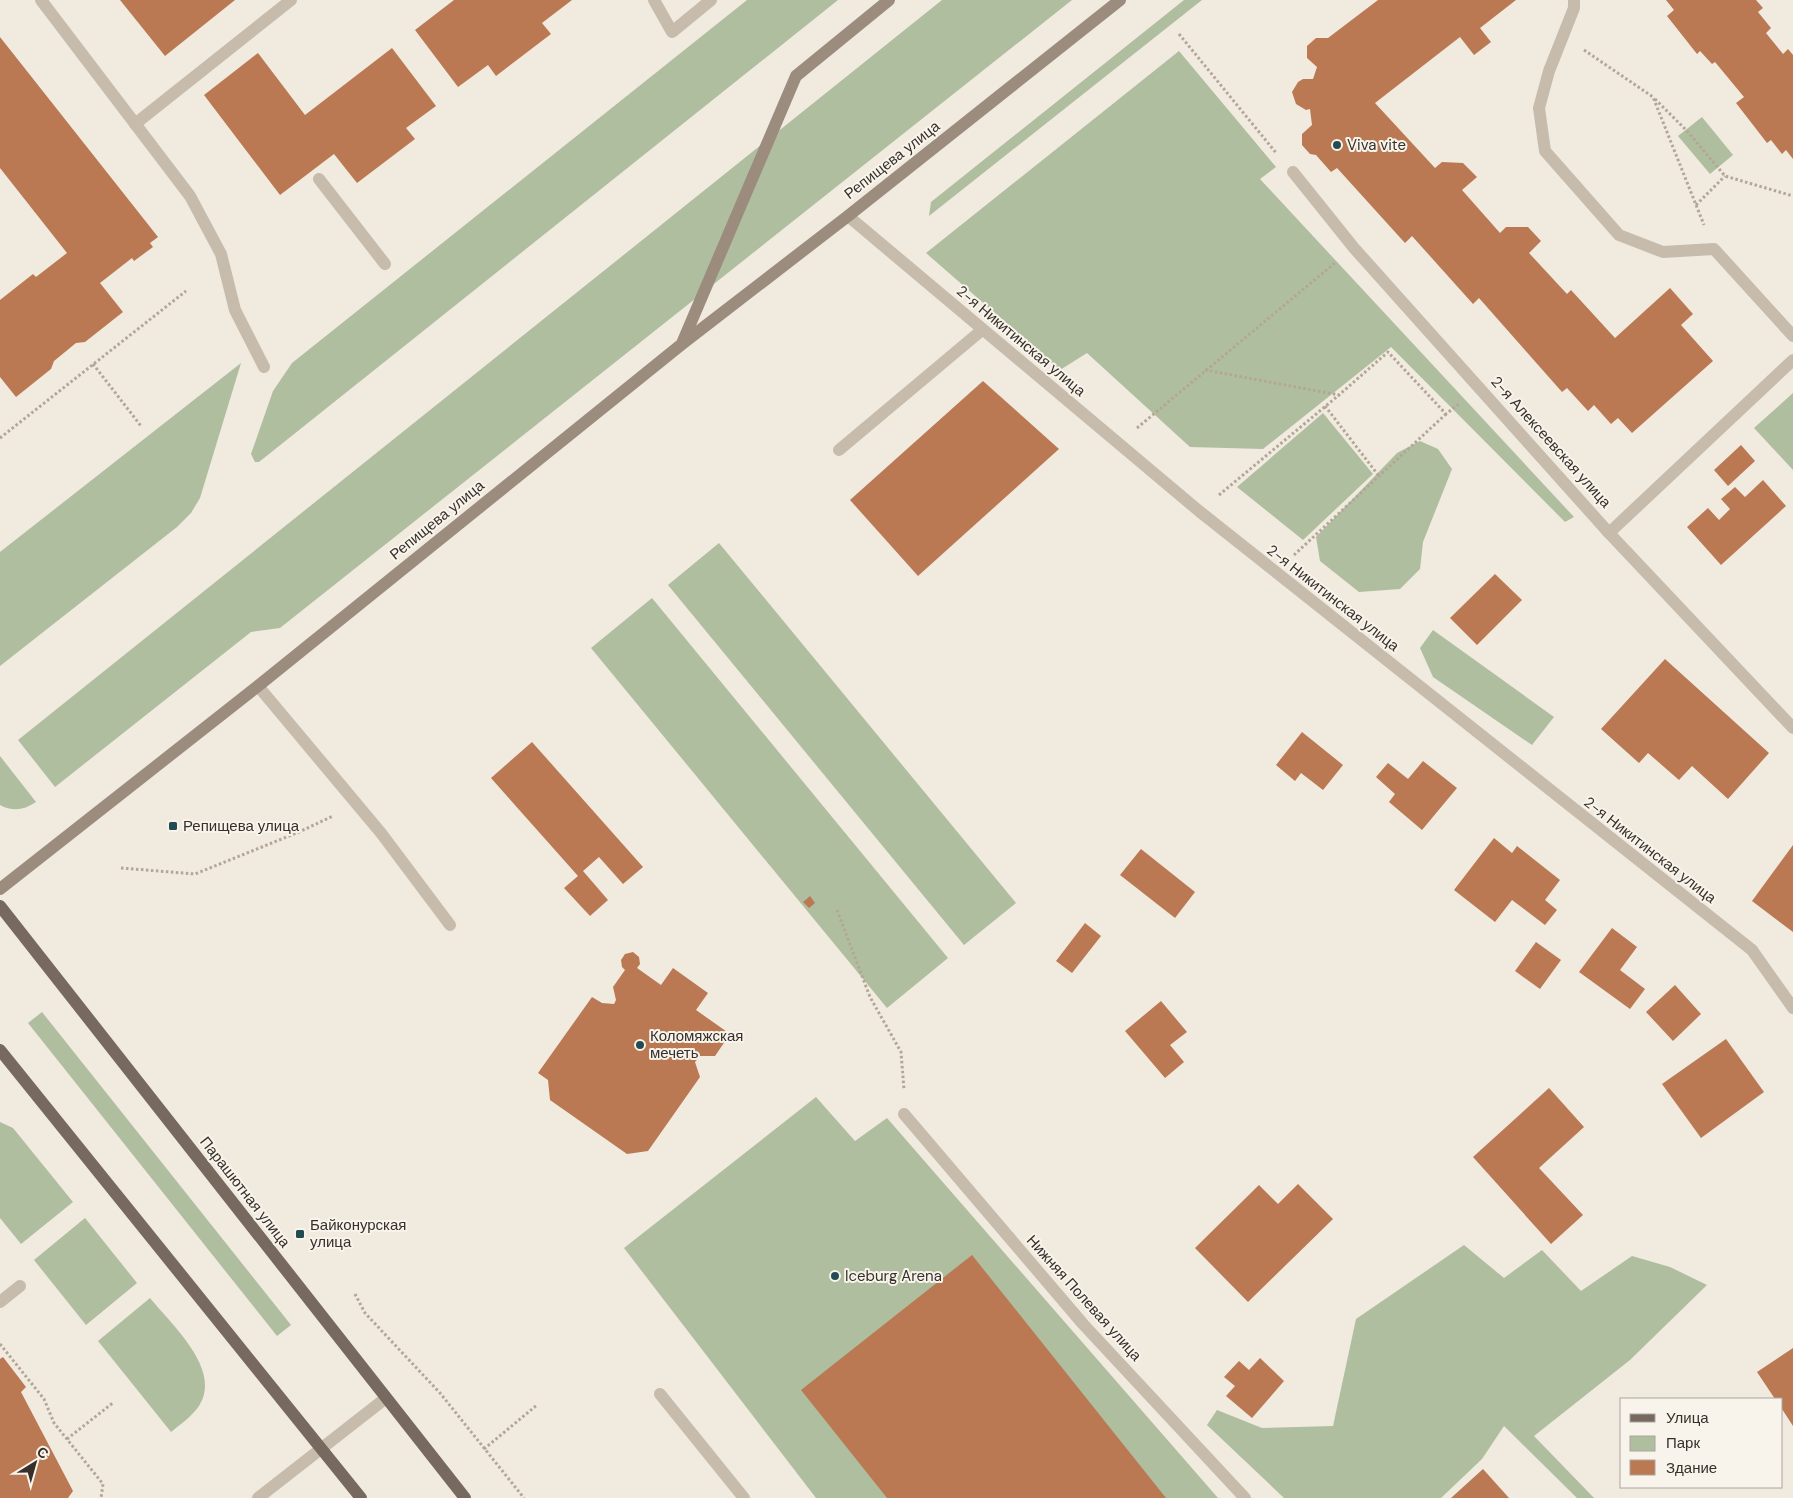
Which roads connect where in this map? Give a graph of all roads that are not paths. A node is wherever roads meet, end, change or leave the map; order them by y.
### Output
1 (41, 0) edge
2 (291, 0) edge
3 (654, 0) edge
4 (711, 0) edge
5 (889, 0) edge
6 (1120, 0) edge
7 (1574, 0) edge
8 (135, 124) junction
9 (1293, 172) road end
10 (319, 179) dead end
11 (848, 216) junction
12 (385, 264) dead end
13 (982, 330) junction
14 (1793, 336) edge
15 (682, 344) junction
16 (1793, 360) edge
17 (264, 367) dead end
18 (839, 450) dead end
19 (1610, 533) junction
20 (258, 686) junction
21 (1793, 728) edge
22 (0, 889) edge
23 (0, 906) edge
24 (450, 925) dead end
25 (1793, 1008) edge
26 (0, 1050) edge
27 (904, 1114) road end
28 (20, 1286) dead end
29 (0, 1302) edge
30 (660, 1394) dead end
31 (386, 1398) junction
32 (322, 1448) junction
33 (258, 1498) edge
34 (361, 1498) edge
35 (465, 1498) edge
36 (744, 1498) edge
37 (1246, 1498) edge

1 - 8 street
2 - 8 street
3 - 4 street
5 - 15 main road, Репищева улица
6 - 11 main road, Репищева улица
7 - 14 street
8 - 17 street
9 - 19 street, 2-я Алексеевская улица
10 - 12 street
11 - 13 street, 2-я Никитинская улица
11 - 15 main road, Репищева улица
13 - 18 street
13 - 25 street, 2-я Никитинская улица
15 - 20 main road, Репищева улица
16 - 19 street
19 - 21 street, 2-я Алексеевская улица
20 - 22 main road, Репищева улица
20 - 24 street
23 - 31 main road, Парашютная улица
26 - 32 main road
27 - 37 street, Нижняя Полевая улица
28 - 29 street
30 - 36 street
31 - 32 street
31 - 35 main road, Парашютная улица
32 - 33 street
32 - 34 main road

